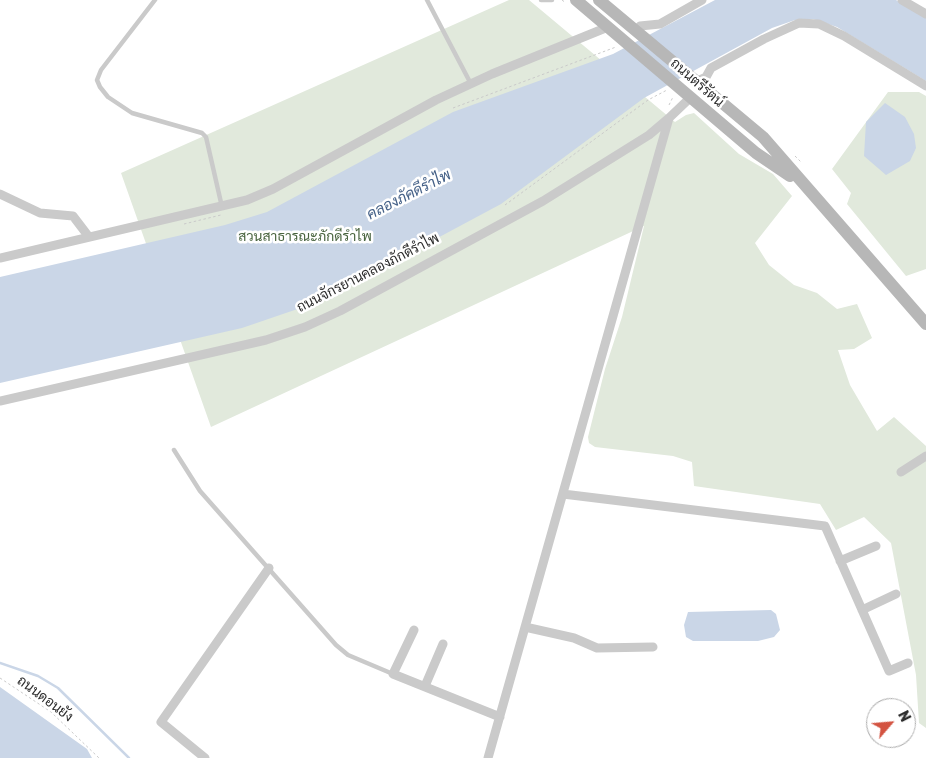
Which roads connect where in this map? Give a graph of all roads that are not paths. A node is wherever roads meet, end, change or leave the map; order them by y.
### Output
1 (155, 0) edge
2 (427, 0) edge
3 (541, 0) edge
4 (552, 0) edge
5 (576, 0) edge
6 (598, 0) edge
7 (702, 0) edge
8 (902, 0) edge
9 (926, 14) edge
10 (608, 27) junction
11 (636, 31) junction
12 (697, 81) junction
13 (471, 84) junction
14 (926, 86) edge
15 (680, 92) junction
16 (669, 118) junction
17 (802, 184) junction
18 (0, 194) edge
19 (222, 207) junction
20 (89, 237) junction
21 (0, 258) edge
22 (926, 324) edge
23 (0, 401) edge
24 (174, 450) dead end
25 (926, 456) edge
26 (901, 472) dead end
27 (563, 494) junction
28 (876, 546) dead end
29 (840, 561) junction
30 (269, 568) junction
31 (896, 594) dead end
32 (862, 610) junction
33 (525, 627) junction
34 (414, 630) dead end
35 (444, 644) dead end
36 (653, 647) dead end
37 (908, 663) dead end
38 (393, 674) junction
39 (425, 686) junction
40 (500, 717) junction
41 (205, 758) edge
42 (488, 758) edge

1 - 19 lane
2 - 13 lane
3 - 4 lane
5 - 10 main road, ถนนตรีรัตน์
6 - 11 main road, ถนนตรีรัตน์
7 - 11 street
8 - 9 street
10 - 13 street
10 - 15 main road, ถนนตรีรัตน์
11 - 12 main road, ถนนตรีรัตน์
12 - 14 street
12 - 17 main road, ถนนตรีรัตน์
13 - 19 street
15 - 16 street
15 - 17 main road, ถนนตรีรัตน์
16 - 23 street
16 - 27 street
17 - 22 main road, ถนนตรีรัตน์
18 - 20 street
19 - 20 street
20 - 21 street
24 - 30 lane
25 - 26 street
27 - 29 street
27 - 33 street
28 - 29 street
29 - 32 street
30 - 38 lane
30 - 41 street
31 - 32 street
32 - 37 street
33 - 36 street
33 - 40 street
34 - 38 street
35 - 39 street
38 - 39 street
39 - 40 street
40 - 42 street

